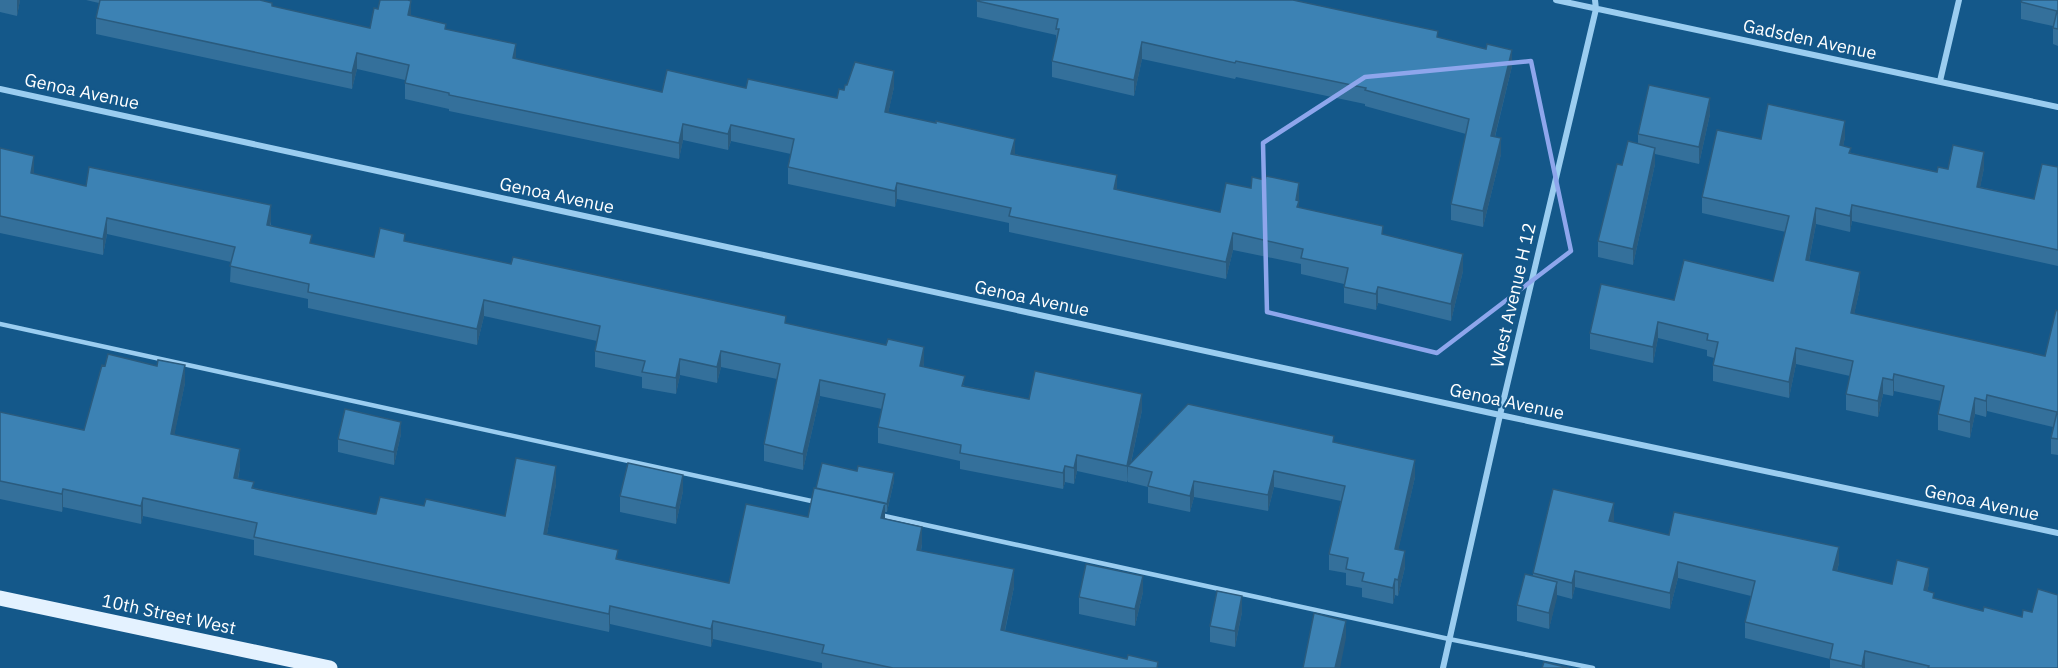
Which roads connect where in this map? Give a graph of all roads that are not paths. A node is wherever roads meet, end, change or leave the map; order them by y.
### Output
1 (1556, 0) edge
2 (1595, 0) edge
3 (1959, 0) edge
4 (1596, 9) junction
5 (1940, 81) junction
6 (0, 89) edge
7 (2058, 107) edge
8 (0, 324) edge
9 (1500, 415) junction
10 (818, 502) edge
11 (877, 515) edge
12 (2058, 533) edge
13 (0, 598) edge
14 (1449, 639) junction
15 (330, 668) edge
16 (1443, 668) edge
17 (1593, 668) edge

1 - 4 street, Gadsden Avenue
2 - 4 street, West Avenue H 12
3 - 5 street
4 - 5 street, Gadsden Avenue
4 - 9 street, West Avenue H 12
5 - 7 street, Gadsden Avenue
6 - 9 street, Genoa Avenue
8 - 10 lane
9 - 12 street, Genoa Avenue
9 - 14 street, West Avenue H 12
11 - 14 lane
13 - 15 main road, 10th Street West
14 - 16 street, West Avenue H 12
14 - 17 lane

